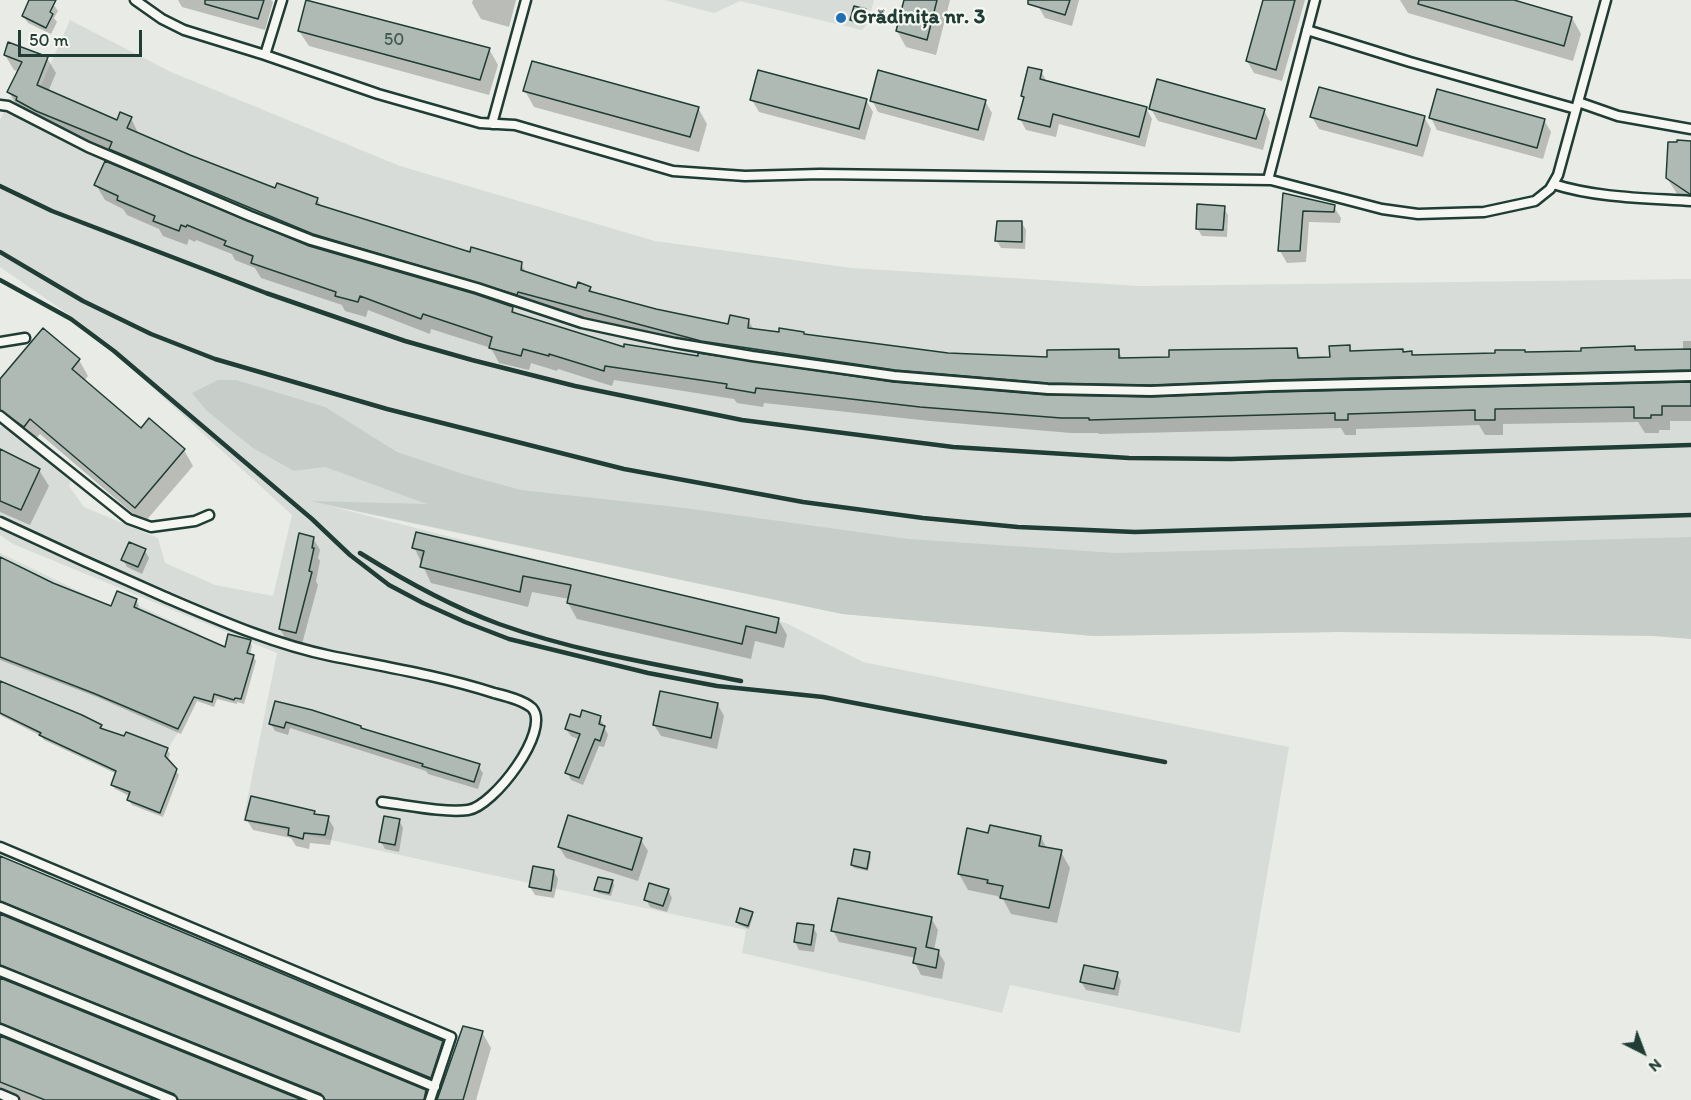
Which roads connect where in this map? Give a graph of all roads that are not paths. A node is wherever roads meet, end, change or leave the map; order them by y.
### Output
1 (135, 0) edge
2 (282, 0) edge
3 (526, 0) edge
4 (1315, 0) edge
5 (1603, 1) edge
6 (1307, 30) junction
7 (265, 55) junction
8 (0, 98) edge
9 (4, 105) edge
10 (1577, 106) junction
11 (492, 124) junction
12 (1691, 129) edge
13 (1268, 180) junction
14 (1553, 184) junction
15 (1691, 201) edge
16 (25, 338) dead end
17 (0, 342) edge
18 (1691, 376) edge
19 (0, 416) edge
20 (209, 515) dead end
21 (0, 522) edge
22 (382, 802) dead end
23 (0, 847) edge
24 (0, 907) edge
25 (0, 970) edge
26 (0, 1029) edge
27 (435, 1087) junction
28 (0, 1094) edge
29 (14, 1100) edge
30 (172, 1100) edge
31 (319, 1100) edge
32 (430, 1100) edge

1 - 7 lane
2 - 7 lane
3 - 11 lane
4 - 6 lane
5 - 10 lane
6 - 10 lane
6 - 13 lane
7 - 11 lane
8 - 9 lane
9 - 18 lane
10 - 12 lane
10 - 14 lane
11 - 13 lane
13 - 14 lane
14 - 15 lane
16 - 17 lane
19 - 20 lane
21 - 22 lane
23 - 27 lane
24 - 27 lane
25 - 31 lane
26 - 30 lane
27 - 32 lane
28 - 29 lane

